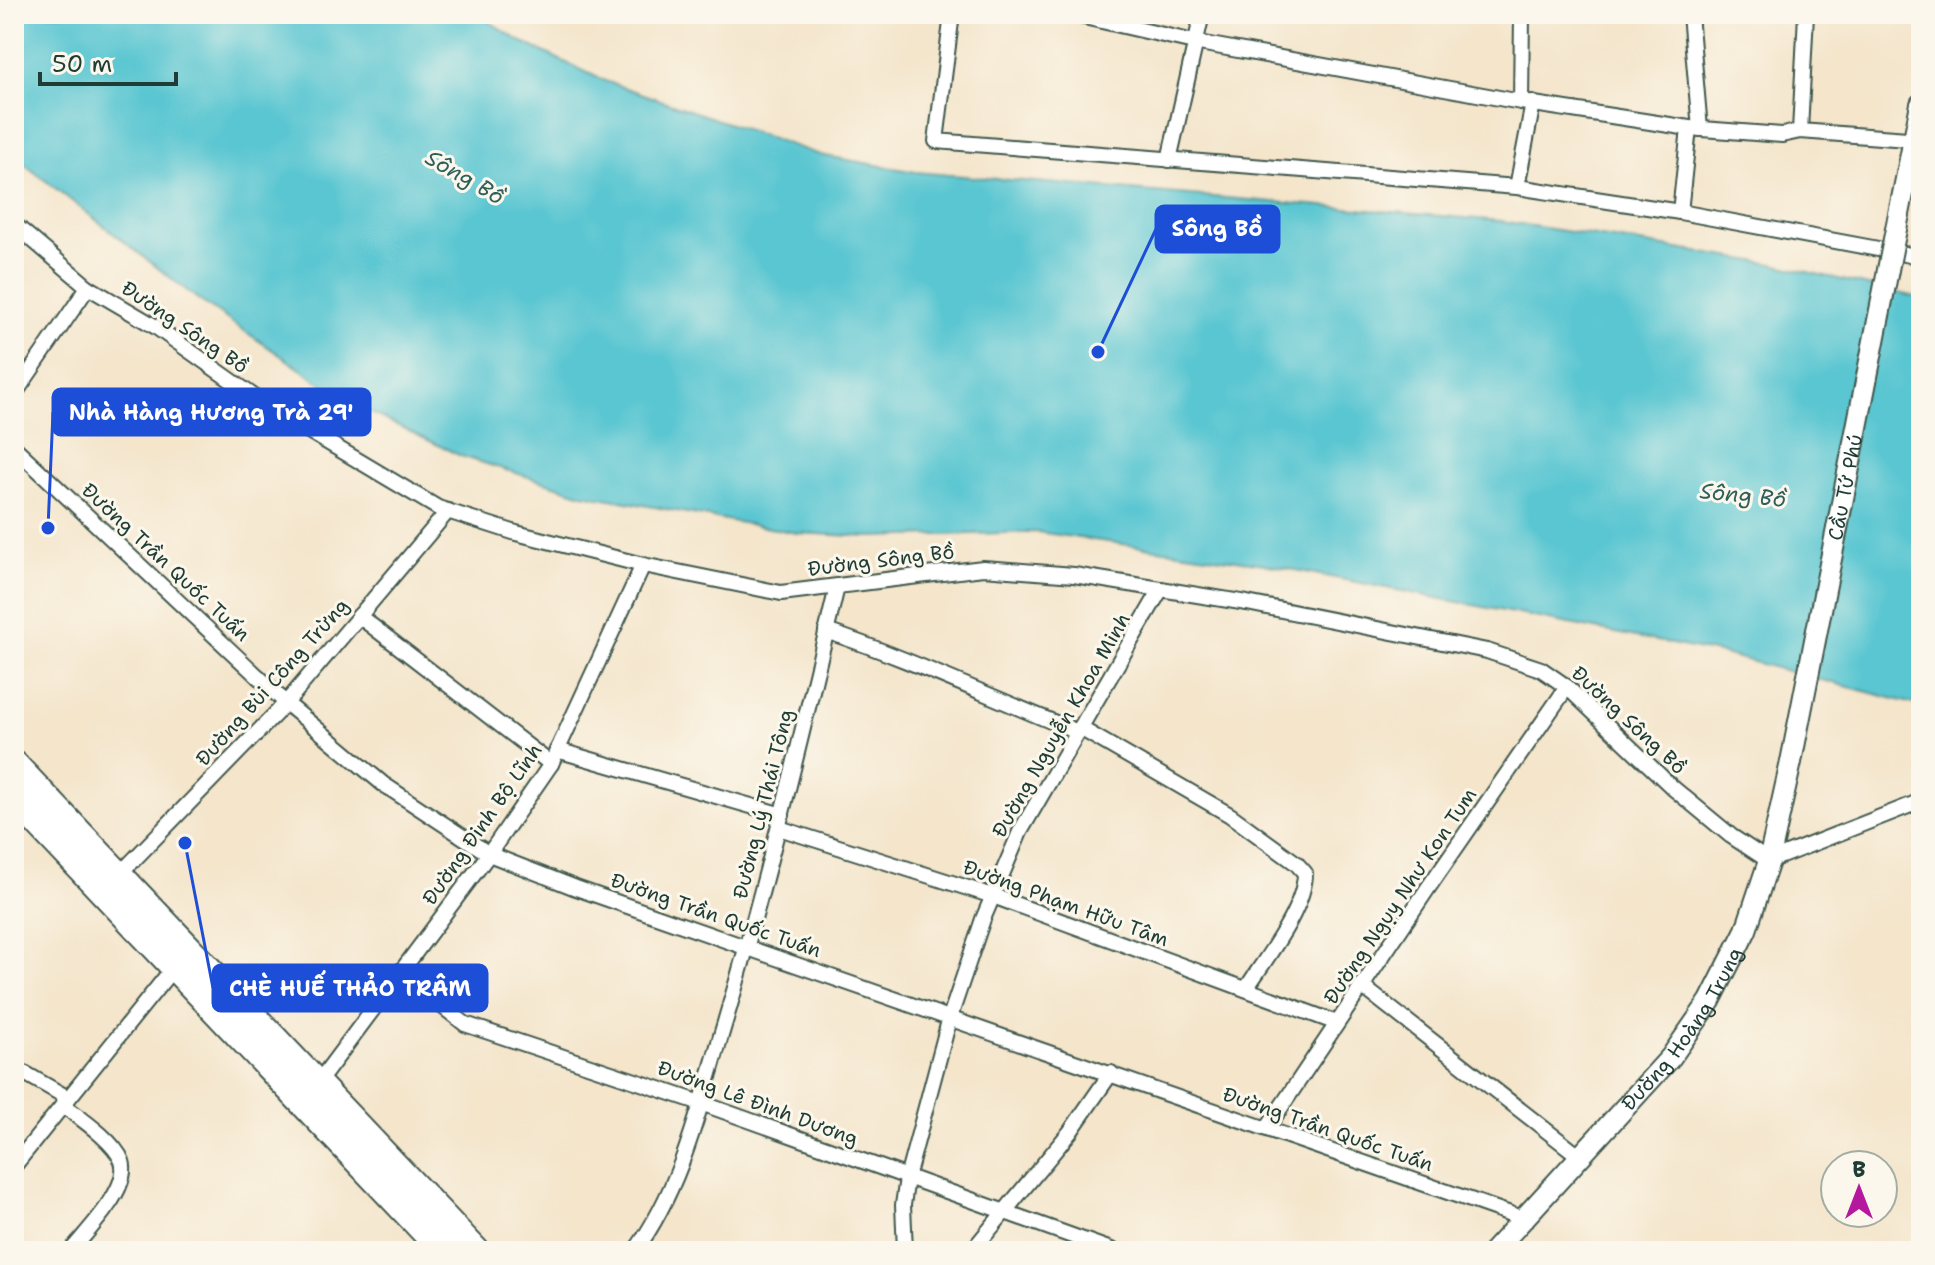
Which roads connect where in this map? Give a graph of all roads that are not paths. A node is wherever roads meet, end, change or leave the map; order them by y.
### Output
1 (952, 14) edge
2 (1071, 14) edge
3 (1202, 14) edge
4 (1522, 14) edge
5 (1690, 14) edge
6 (1806, 14) edge
7 (1194, 42) junction
8 (1527, 102) junction
9 (1921, 104) edge
10 (1694, 129) junction
11 (1800, 131) junction
12 (1918, 139) edge
13 (1169, 160) junction
14 (1517, 187) junction
15 (1680, 212) junction
16 (14, 224) edge
17 (1921, 257) edge
18 (88, 287) junction
19 (14, 395) edge
20 (14, 447) edge
21 (448, 511) junction
22 (643, 565) junction
23 (837, 587) junction
24 (1161, 589) junction
25 (359, 616) junction
26 (826, 631) junction
27 (1567, 687) junction
28 (286, 703) junction
29 (1079, 730) junction
30 (554, 757) junction
31 (1791, 762) joint
32 (14, 764) edge
33 (14, 798) edge
34 (1921, 801) edge
35 (781, 822) junction
36 (489, 854) junction
37 (1769, 861) junction
38 (119, 875) junction
39 (993, 896) junction
40 (748, 947) junction
41 (174, 967) junction
42 (400, 973) junction
43 (1362, 986) junction
44 (1246, 989) junction
45 (950, 1017) junction
46 (1337, 1023) junction
47 (14, 1067) edge
48 (1111, 1073) junction
49 (317, 1084) junction
50 (66, 1102) junction
51 (701, 1103) junction
52 (1267, 1128) junction
53 (1579, 1156) junction
54 (14, 1166) edge
55 (907, 1178) junction
56 (1004, 1212) junction
57 (1522, 1218) junction
58 (71, 1251) edge
59 (443, 1251) edge
60 (476, 1251) edge
61 (635, 1251) edge
62 (905, 1251) edge
63 (972, 1251) edge
64 (1114, 1251) edge
65 (1494, 1251) edge

1 - 13 street
2 - 7 street
3 - 7 street
4 - 8 street
5 - 10 street
6 - 11 street
7 - 8 street
7 - 13 street
8 - 10 street
8 - 14 street
9 - 12 main road, Cầu Tứ Phú
10 - 11 street
10 - 15 street
11 - 12 street
12 - 31 main road, Cầu Tứ Phú, bridge
13 - 14 street
14 - 15 street
15 - 17 street
16 - 18 street, Đường Sông Bồ
18 - 19 street
18 - 21 street, Đường Sông Bồ
20 - 28 street, Đường Trần Quốc Tuấn
21 - 22 street, Đường Sông Bồ
21 - 25 street, Đường Bùi Công Trừng
22 - 23 street, Đường Sông Bồ
22 - 30 street, Đường Đinh Bộ Lĩnh
23 - 24 street, Đường Sông Bồ
23 - 26 street, Đường Lý Thái Tông
24 - 27 street, Đường Sông Bồ
24 - 29 street, Đường Nguyễn Khoa Minh
25 - 28 street, Đường Bùi Công Trừng
25 - 30 street
26 - 29 street
26 - 35 street, Đường Lý Thái Tông
27 - 37 street, Đường Sông Bồ
27 - 43 street, Đường Ngụy Như Kon Tum
28 - 36 street, Đường Trần Quốc Tuấn
28 - 38 street, Đường Bùi Công Trừng
29 - 39 street, Đường Nguyễn Khoa Minh
29 - 44 street
30 - 35 street, Đường Phạm Hữu Tâm
30 - 36 street, Đường Đinh Bộ Lĩnh
31 - 37 main road, Đường Hoàng Trung
32 - 38 highway
33 - 41 highway
34 - 37 street
35 - 39 street, Đường Phạm Hữu Tâm
35 - 40 street, Đường Lý Thái Tông
36 - 40 street, Đường Trần Quốc Tuấn
36 - 42 street, Đường Đinh Bộ Lĩnh
37 - 53 main road, Đường Hoàng Trung
38 - 49 highway
39 - 44 street, Đường Phạm Hữu Tâm
39 - 45 street, Đường Nguyễn Khoa Minh
40 - 45 street, Đường Trần Quốc Tuấn
40 - 51 street, Đường Lý Thái Tông
41 - 50 street
41 - 59 highway
42 - 49 street, Đường Đinh Bộ Lĩnh
42 - 51 street, Đường Lê Đình Dương
43 - 46 street, Đường Ngụy Như Kon Tum
43 - 53 street
44 - 46 street, Đường Phạm Hữu Tâm
45 - 48 street, Đường Trần Quốc Tuấn
45 - 55 street, Đường Nguyễn Khoa Minh
46 - 52 street, Đường Ngụy Như Kon Tum
47 - 50 street
48 - 52 street, Đường Trần Quốc Tuấn
48 - 56 street
49 - 60 highway
50 - 54 street
50 - 58 street
51 - 55 street, Đường Lê Đình Dương
51 - 61 street, Đường Lý Thái Tông
52 - 57 street, Đường Trần Quốc Tuấn
53 - 57 main road, Đường Hoàng Trung
55 - 56 street, Đường Lê Đình Dương
55 - 62 street, Đường Nguyễn Khoa Minh
56 - 63 street
56 - 64 street, Đường Lê Đình Dương
57 - 65 main road, Đường Hoàng Trung

